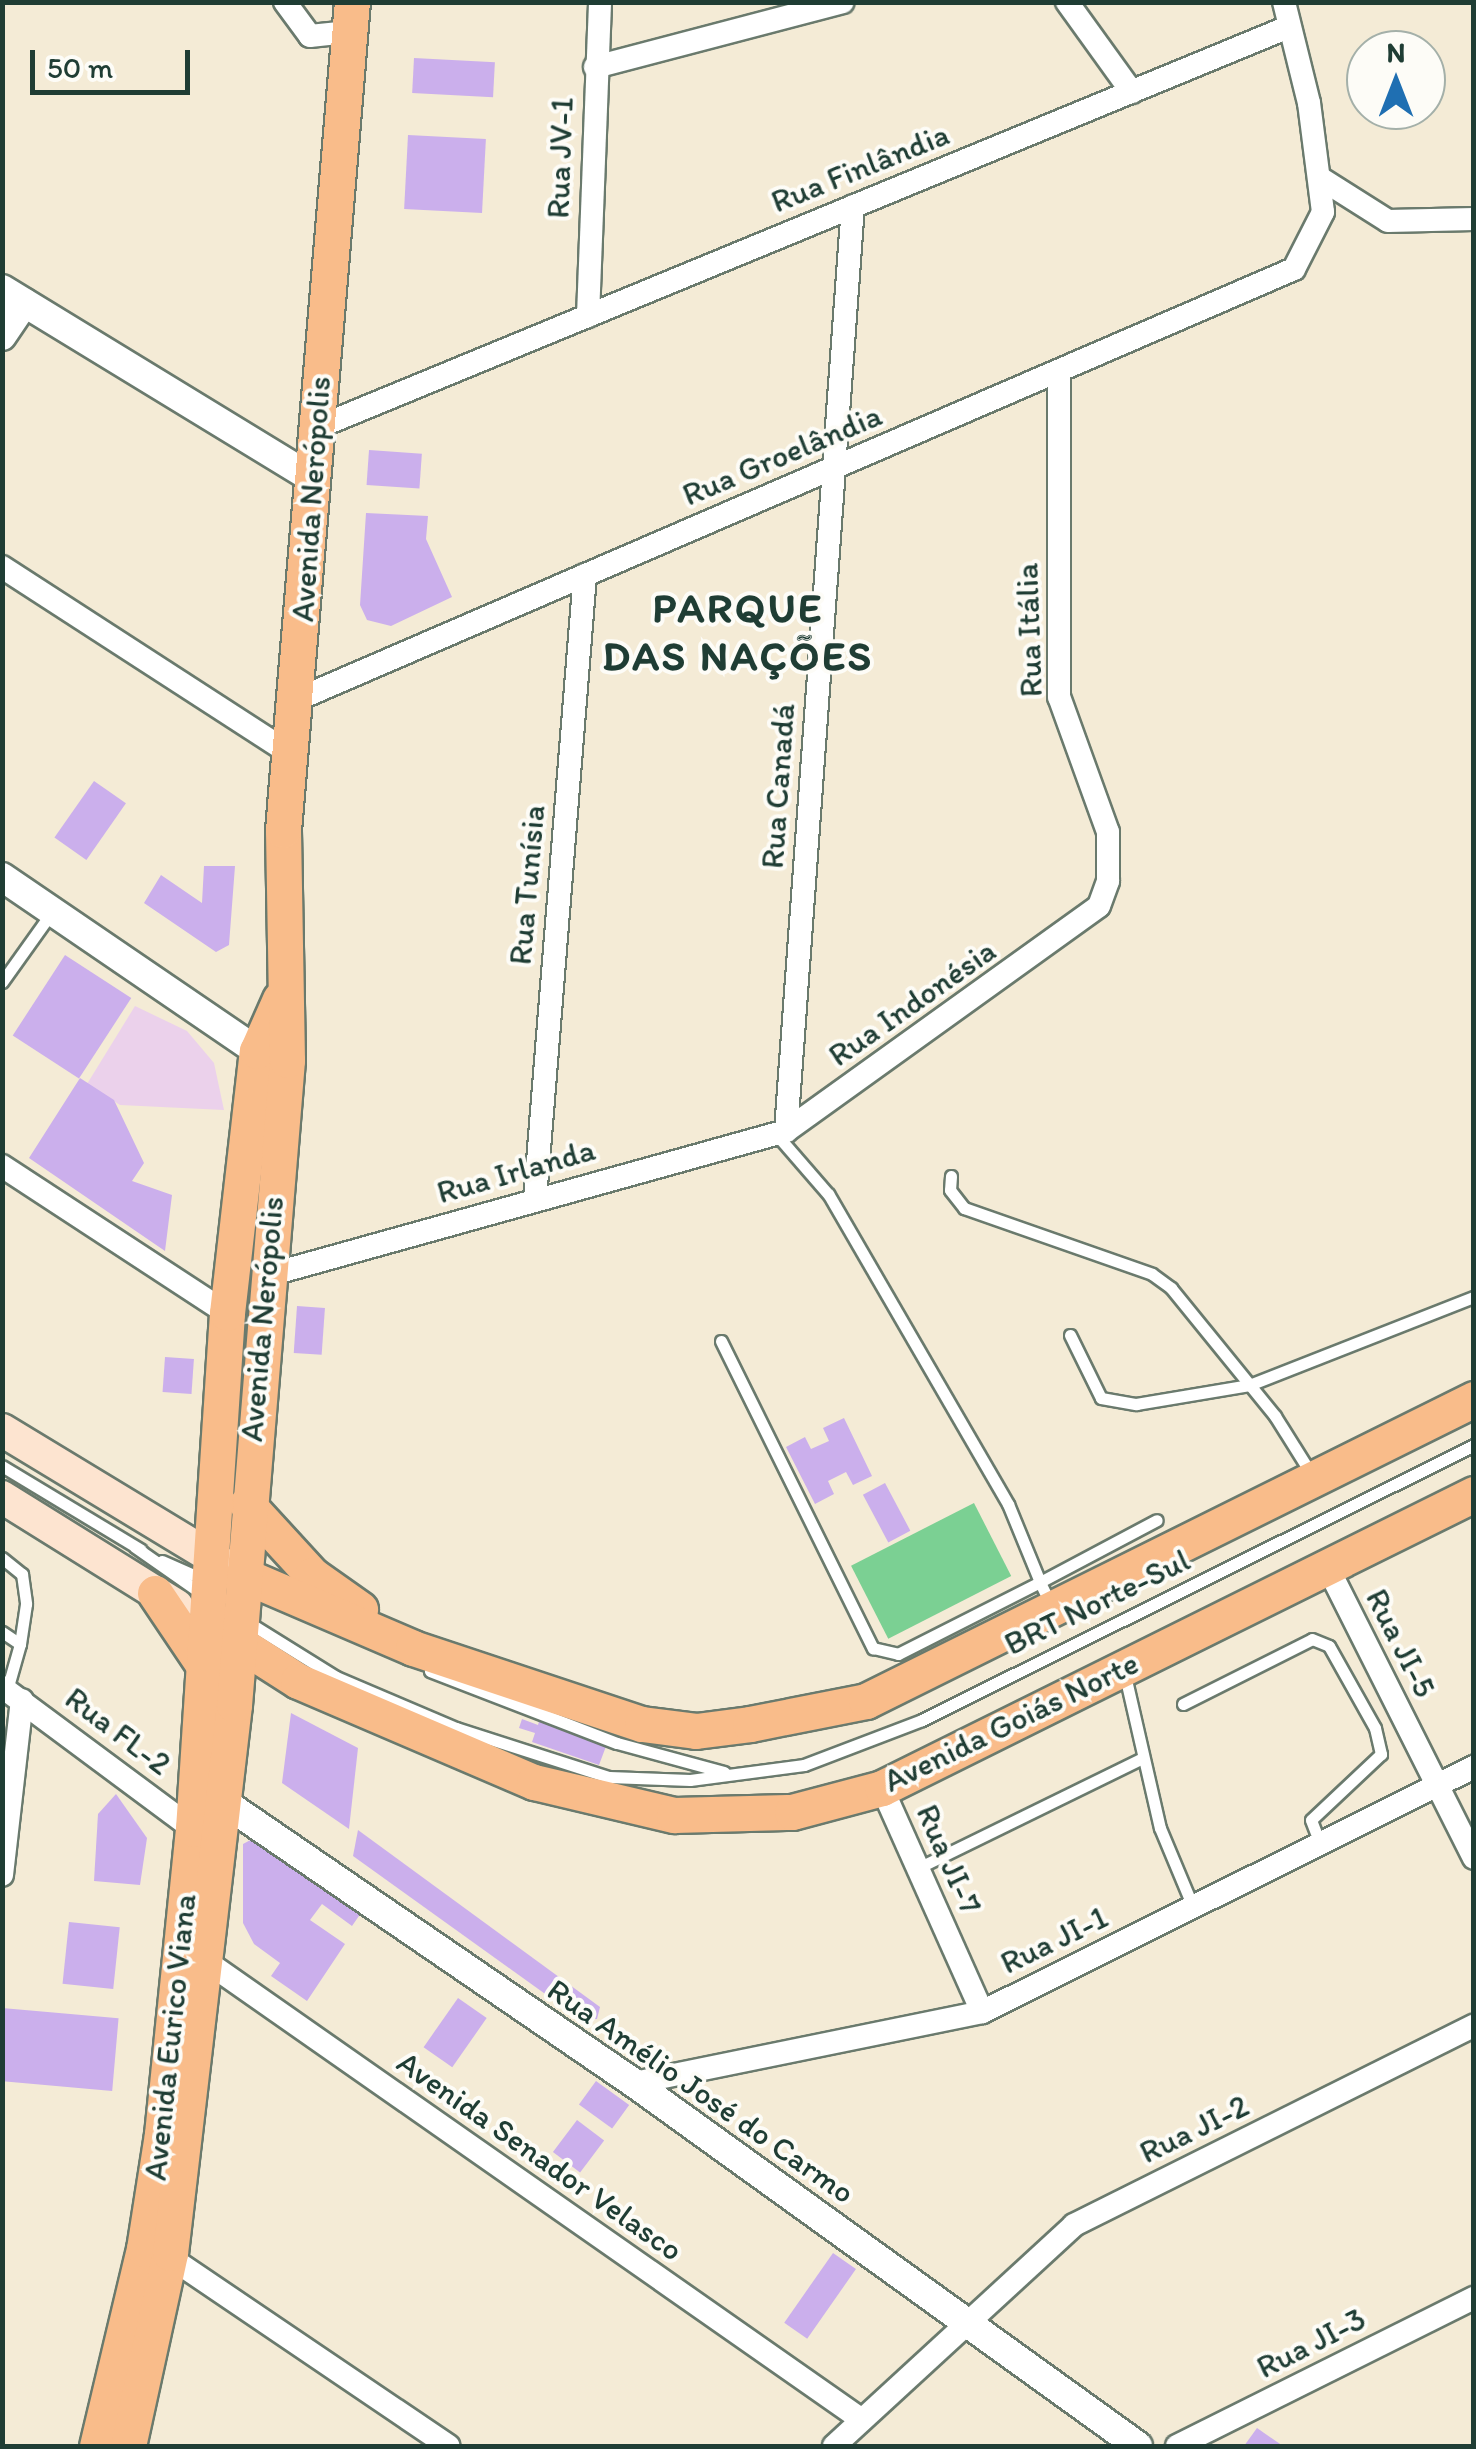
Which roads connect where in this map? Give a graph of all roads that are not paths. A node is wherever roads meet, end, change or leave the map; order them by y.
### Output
1 (285, 2) edge
2 (600, 2) edge
3 (844, 2) edge
4 (1067, 2) edge
5 (1284, 2) edge
6 (799, 8) edge
7 (350, 17) edge
8 (1286, 28) junction
9 (595, 67) junction
10 (1132, 92) junction
11 (1320, 178) junction
12 (853, 206) junction
13 (1474, 219) edge
14 (13, 296) edge
15 (588, 316) junction
16 (2, 336) edge
17 (1059, 370) junction
18 (316, 428) junction
19 (834, 468) junction
20 (313, 480) junction
21 (2, 567) edge
22 (584, 576) junction
23 (296, 700) junction
24 (293, 754) junction
25 (2, 877) edge
26 (52, 911) junction
27 (1075, 929) joint
28 (2, 982) edge
29 (272, 1056) junction
30 (781, 1132) junction
31 (2, 1166) edge
32 (951, 1176) dead end
33 (535, 1199) junction
34 (265, 1276) junction
35 (1474, 1297) edge
36 (228, 1313) junction
37 (1070, 1335) dead end
38 (720, 1340) dead end
39 (1249, 1385) junction
40 (1474, 1399) edge
41 (2, 1430) edge
42 (1474, 1445) edge
43 (2, 1466) edge
44 (1314, 1478) junction
45 (1474, 1494) edge
46 (2, 1497) edge
47 (246, 1504) junction
48 (1158, 1520) dead end
49 (2, 1558) edge
50 (1326, 1564) junction
51 (155, 1593) junction
52 (1046, 1595) junction
53 (228, 1598) junction
54 (328, 1630) dead end
55 (2, 1632) edge
56 (20, 1644) junction
57 (413, 1648) junction
58 (204, 1666) junction
59 (1123, 1668) junction
60 (298, 1680) junction
61 (11, 1693) edge
62 (1184, 1704) dead end
63 (234, 1705) junction
64 (1141, 1759) junction
65 (1474, 1767) edge
66 (733, 1774) junction
67 (1437, 1786) junction
68 (882, 1788) junction
69 (219, 1799) junction
70 (192, 1829) junction
71 (1320, 1844) junction
72 (1474, 1858) edge
73 (916, 1869) junction
74 (2, 1874) edge
75 (1193, 1907) junction
76 (195, 1954) junction
77 (982, 2012) junction
78 (1474, 2026) edge
79 (634, 2083) junction
80 (157, 2251) junction
81 (1474, 2298) edge
82 (967, 2323) junction
83 (862, 2420) junction
84 (97, 2446) edge
85 (128, 2446) edge
86 (449, 2446) edge
87 (834, 2446) edge
88 (1138, 2446) edge
89 (1177, 2446) edge

1 - 7 street
2 - 9 street, Rua JV-1
3 - 6 street
4 - 10 street
5 - 8 street
6 - 9 street
7 - 18 main road, Avenida Nerópolis
8 - 10 street, Rua Finlândia
8 - 11 street
9 - 15 street, Rua JV-1
10 - 12 street, Rua Finlândia
11 - 13 street
11 - 17 street, Rua Groelândia
12 - 15 street, Rua Finlândia
12 - 19 street, Rua Canadá
14 - 16 street
14 - 20 street
15 - 18 street, Rua Finlândia
17 - 19 street, Rua Groelândia
17 - 27 street, Rua Itália
18 - 20 main road, Avenida Nerópolis
19 - 22 street, Rua Groelândia
19 - 30 street, Rua Canadá
20 - 23 main road, Avenida Nerópolis
21 - 24 street
22 - 23 street, Rua Groelândia
22 - 33 street, Rua Tunísia
23 - 24 main road, Avenida Nerópolis
24 - 29 main road, Avenida Nerópolis
25 - 26 street
26 - 28 lane
26 - 29 street
27 - 30 street, Rua Indonésia
29 - 34 main road, Avenida Nerópolis
29 - 36 main road, Avenida Nerópolis
30 - 33 street, Rua Irlanda
30 - 52 lane
31 - 36 street
32 - 39 lane
33 - 34 street, Rua Irlanda
34 - 47 main road, Avenida Nerópolis
35 - 39 lane
36 - 53 main road, Avenida Nerópolis
37 - 39 lane
38 - 52 lane
39 - 44 lane
40 - 44 main road
41 - 53 main road
42 - 66 lane, BRT Norte-Sul
43 - 53 lane, BRT Norte-Sul
44 - 52 main road
45 - 50 main road, Avenida Goiás Norte
46 - 51 main road
47 - 53 main road, Avenida Nerópolis
47 - 57 main road
48 - 52 lane
49 - 56 lane
50 - 59 main road, Avenida Goiás Norte
50 - 67 street, Rua JI-5
51 - 53 main road
51 - 58 main road
52 - 57 main road
53 - 57 main road
53 - 58 main road, Avenida Eurico Viana
53 - 60 main road, Avenida Goiás Norte
53 - 63 main road, Avenida Eurico Viana
53 - 66 lane, BRT Norte-Sul
54 - 66 lane
55 - 56 lane
56 - 61 lane
58 - 70 main road, Avenida Eurico Viana
59 - 64 lane
59 - 68 main road, Avenida Goiás Norte
60 - 63 main road
60 - 68 main road, Avenida Goiás Norte
61 - 70 street, Rua FL-2
61 - 74 street
62 - 71 lane
63 - 69 main road, Avenida Eurico Viana
64 - 73 lane
64 - 75 lane
65 - 67 street, Rua JI-1
67 - 71 street, Rua JI-1
67 - 72 street, Rua JI-5
68 - 73 street, Rua JI-7
69 - 76 main road, Avenida Eurico Viana
69 - 79 street, Rua Amélio José do Carmo
70 - 76 main road, Avenida Eurico Viana
71 - 75 street, Rua JI-1
73 - 77 street, Rua JI-7
75 - 77 street, Rua JI-1
76 - 80 main road, Avenida Eurico Viana
76 - 83 street, Avenida Senador Velasco
77 - 79 street, Rua JI-1
78 - 82 street, Rua JI-2
79 - 82 street, Rua Amélio José do Carmo
80 - 84 main road, Avenida Eurico Viana
80 - 85 main road, Avenida Eurico Viana
80 - 86 street
81 - 89 street, Rua JI-3
82 - 83 street, Rua JI-2
82 - 88 street, Rua Amélio José do Carmo
83 - 87 street, Rua JI-2

